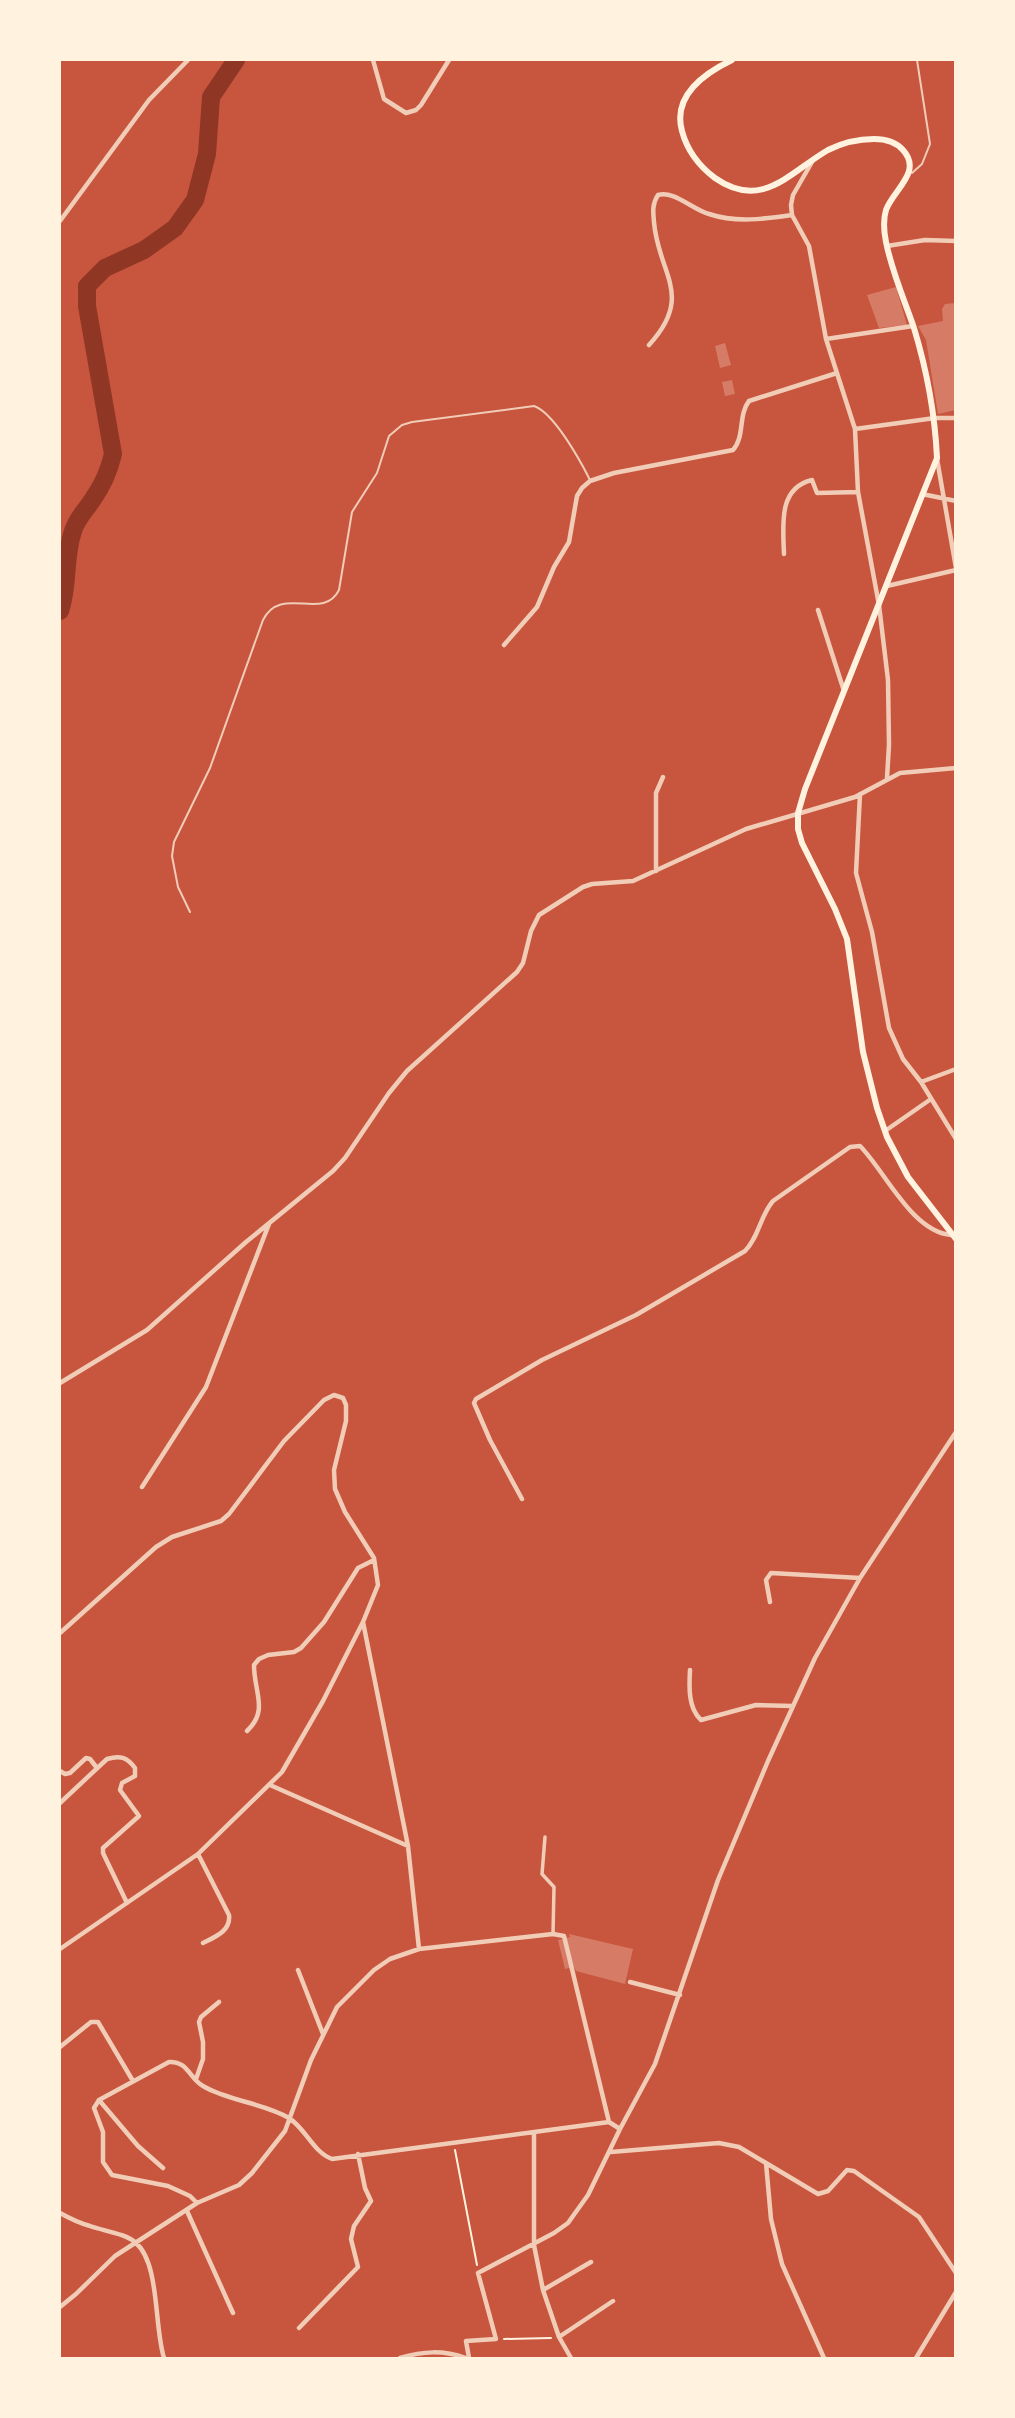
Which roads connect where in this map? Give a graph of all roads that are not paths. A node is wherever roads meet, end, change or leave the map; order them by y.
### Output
1 (188, 60) edge
2 (373, 60) edge
3 (449, 60) edge
4 (732, 60) edge
5 (917, 60) edge
6 (813, 161) junction
7 (908, 176) junction
8 (792, 215) junction
9 (60, 221) edge
10 (956, 241) edge
11 (887, 246) junction
12 (913, 326) junction
13 (826, 339) junction
14 (649, 345) dead end
15 (837, 373) junction
16 (936, 418) junction
17 (956, 418) edge
18 (855, 429) junction
19 (937, 458) junction
20 (590, 481) junction
21 (858, 492) junction
22 (922, 494) junction
23 (943, 500) junction
24 (956, 501) edge
25 (784, 554) dead end
26 (956, 569) edge
27 (887, 586) junction
28 (878, 605) junction
29 (818, 610) dead end
30 (504, 645) dead end
31 (844, 691) junction
32 (956, 768) edge
33 (663, 777) dead end
34 (887, 778) junction
35 (860, 794) junction
36 (798, 813) junction
37 (656, 871) junction
38 (190, 912) dead end
39 (956, 1069) edge
40 (921, 1082) junction
41 (931, 1099) junction
42 (885, 1131) junction
43 (956, 1139) edge
44 (269, 1223) junction
45 (953, 1237) edge
46 (60, 1383) edge
47 (956, 1433) edge
48 (142, 1487) dead end
49 (522, 1499) dead end
50 (374, 1560) junction
51 (860, 1578) junction
52 (770, 1602) dead end
53 (363, 1622) junction
54 (60, 1633) edge
55 (690, 1671) dead end
56 (793, 1706) junction
57 (247, 1731) dead end
58 (97, 1768) junction
59 (60, 1771) edge
60 (270, 1785) junction
61 (60, 1803) edge
62 (545, 1837) dead end
63 (408, 1846) junction
64 (198, 1854) junction
65 (127, 1903) junction
66 (553, 1934) junction
67 (203, 1943) dead end
68 (60, 1949) edge
69 (419, 1949) junction
70 (298, 1970) dead end
71 (630, 1982) dead end
72 (680, 1995) junction
73 (219, 2002) dead end
74 (324, 2035) junction
75 (60, 2047) edge
76 (196, 2080) junction
77 (133, 2081) junction
78 (99, 2100) junction
79 (290, 2119) junction
80 (609, 2122) junction
81 (620, 2129) junction
82 (534, 2133) junction
83 (610, 2152) junction
84 (358, 2154) junction
85 (766, 2163) junction
86 (163, 2168) dead end
87 (197, 2203) junction
88 (187, 2211) junction
89 (60, 2213) edge
90 (135, 2242) junction
91 (534, 2245) junction
92 (591, 2262) dead end
93 (956, 2273) edge
94 (543, 2290) junction
95 (956, 2291) edge
96 (613, 2301) dead end
97 (60, 2307) edge
98 (233, 2313) dead end
99 (299, 2328) dead end
100 (559, 2337) junction
101 (164, 2358) edge
102 (400, 2358) edge
103 (468, 2358) edge
104 (571, 2358) edge
105 (824, 2358) edge
106 (916, 2358) edge

1 - 9 street
2 - 3 street
4 - 6 main road
5 - 7 lane
6 - 7 main road
6 - 8 street
7 - 11 main road
8 - 13 street
8 - 14 street
10 - 11 street
11 - 12 main road
12 - 13 street
12 - 16 main road
13 - 15 street
15 - 18 street
15 - 20 street
16 - 17 street
16 - 18 street
16 - 19 main road
18 - 21 street
19 - 22 main road
19 - 23 street
20 - 30 street
20 - 38 lane
21 - 25 street
21 - 28 street
22 - 23 street
22 - 27 main road
23 - 24 street
23 - 26 street
26 - 27 street
27 - 28 main road
28 - 31 main road
28 - 34 street
29 - 31 street
31 - 36 main road
32 - 34 street
33 - 37 street
34 - 35 street
35 - 36 street
35 - 40 street
36 - 37 street
36 - 42 main road
37 - 44 street
39 - 40 street
40 - 41 street
41 - 42 street
41 - 43 street
42 - 45 main road
44 - 46 street
44 - 48 street
45 - 49 street
47 - 51 street
50 - 53 street
50 - 54 street
50 - 57 street
51 - 52 street
51 - 56 street
53 - 60 street
53 - 63 street
55 - 56 street
56 - 72 street
58 - 59 street
58 - 61 street
58 - 65 street
60 - 63 street
60 - 64 street
62 - 66 street
63 - 69 street
64 - 65 street
64 - 67 street
65 - 68 street
66 - 69 street
66 - 80 street
69 - 74 street
70 - 74 street
71 - 72 street
72 - 81 street
73 - 76 street
74 - 79 street
75 - 77 street
76 - 77 street
76 - 79 street
77 - 78 street
78 - 86 street
78 - 87 street
79 - 84 street
79 - 87 street
80 - 81 street
80 - 82 street
81 - 83 street
82 - 84 street
82 - 91 street
83 - 85 street
83 - 91 street
84 - 99 street
85 - 93 street
85 - 105 street
87 - 88 street
88 - 90 street
88 - 98 street
89 - 90 street
90 - 97 street
90 - 101 street
91 - 94 street
91 - 103 street
92 - 94 street
94 - 100 street
95 - 106 street
96 - 100 street
100 - 104 street
102 - 103 street

